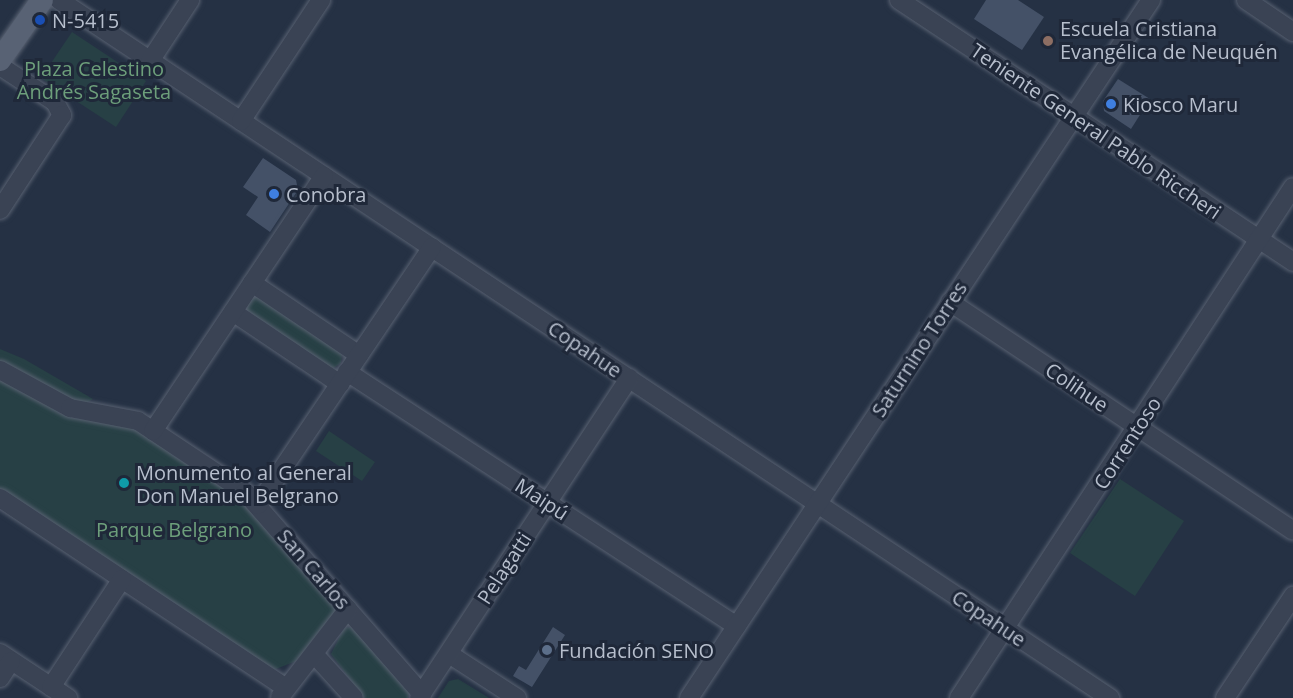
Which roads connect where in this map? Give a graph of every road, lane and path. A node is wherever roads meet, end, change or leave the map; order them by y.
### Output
1 (42, 0) edge
2 (59, 0) edge
3 (190, 0) edge
4 (321, 0) edge
5 (898, 0) edge
6 (1151, 0) edge
7 (1246, 0) edge
8 (1293, 32) edge
9 (4, 45) edge
10 (150, 60) junction
11 (0, 66) edge
12 (1074, 116) junction
13 (241, 121) junction
14 (324, 176) junction
15 (1293, 187) edge
16 (0, 210) edge
17 (1260, 240) junction
18 (432, 247) junction
19 (1293, 262) edge
20 (252, 283) junction
21 (950, 302) junction
22 (233, 312) junction
23 (359, 355) junction
24 (0, 370) edge
25 (343, 378) junction
26 (629, 378) junction
27 (1138, 428) junction
28 (153, 431) junction
29 (0, 498) edge
30 (547, 502) junction
31 (817, 503) junction
32 (258, 505) junction
33 (1293, 531) edge
34 (122, 579) junction
35 (1293, 596) edge
36 (348, 609) junction
37 (736, 626) junction
38 (1005, 628) junction
39 (315, 654) junction
40 (448, 654) junction
41 (6, 657) edge
42 (0, 678) edge
43 (51, 687) junction
44 (282, 693) edge
45 (421, 696) edge
46 (68, 698) edge
47 (354, 698) edge
48 (517, 698) edge
49 (688, 698) edge
50 (959, 698) edge
51 (1110, 698) edge
52 (1225, 698) edge

1 - 9 main road
2 - 10 street, Copahue
3 - 10 street
4 - 13 street
5 - 12 street, Teniente General Pablo Riccheri
6 - 12 street, Saturnino Torres
7 - 8 street
10 - 13 street, Copahue
11 - 16 street
12 - 17 street, Teniente General Pablo Riccheri
12 - 21 street, Saturnino Torres
13 - 14 street, Copahue
14 - 18 street, Copahue
14 - 20 street
15 - 17 street, Correntoso
17 - 19 street, Teniente General Pablo Riccheri
17 - 27 street, Correntoso
18 - 23 street
18 - 26 street, Copahue
20 - 22 street
20 - 23 street
21 - 27 street, Colihue
21 - 31 street, Saturnino Torres
22 - 25 street, Maipú
22 - 28 street
23 - 25 street
24 - 28 street, San Carlos
25 - 30 street, Maipú
25 - 32 street
26 - 30 street, Pelagatti
26 - 31 street, Copahue
27 - 33 street, Colihue
27 - 38 street, Correntoso
28 - 32 street, San Carlos
29 - 34 street
30 - 37 street, Maipú
30 - 40 street, Pelagatti
31 - 37 street, Saturnino Torres
31 - 38 street, Copahue
32 - 36 street, San Carlos
34 - 43 street
34 - 44 street
35 - 52 street
36 - 39 street
36 - 45 street, San Carlos
37 - 49 street, Saturnino Torres
38 - 50 street, Correntoso
38 - 51 street, Copahue
39 - 44 street
39 - 47 street
40 - 45 street, Pelagatti
40 - 48 street
41 - 42 street
41 - 43 street
43 - 46 street

